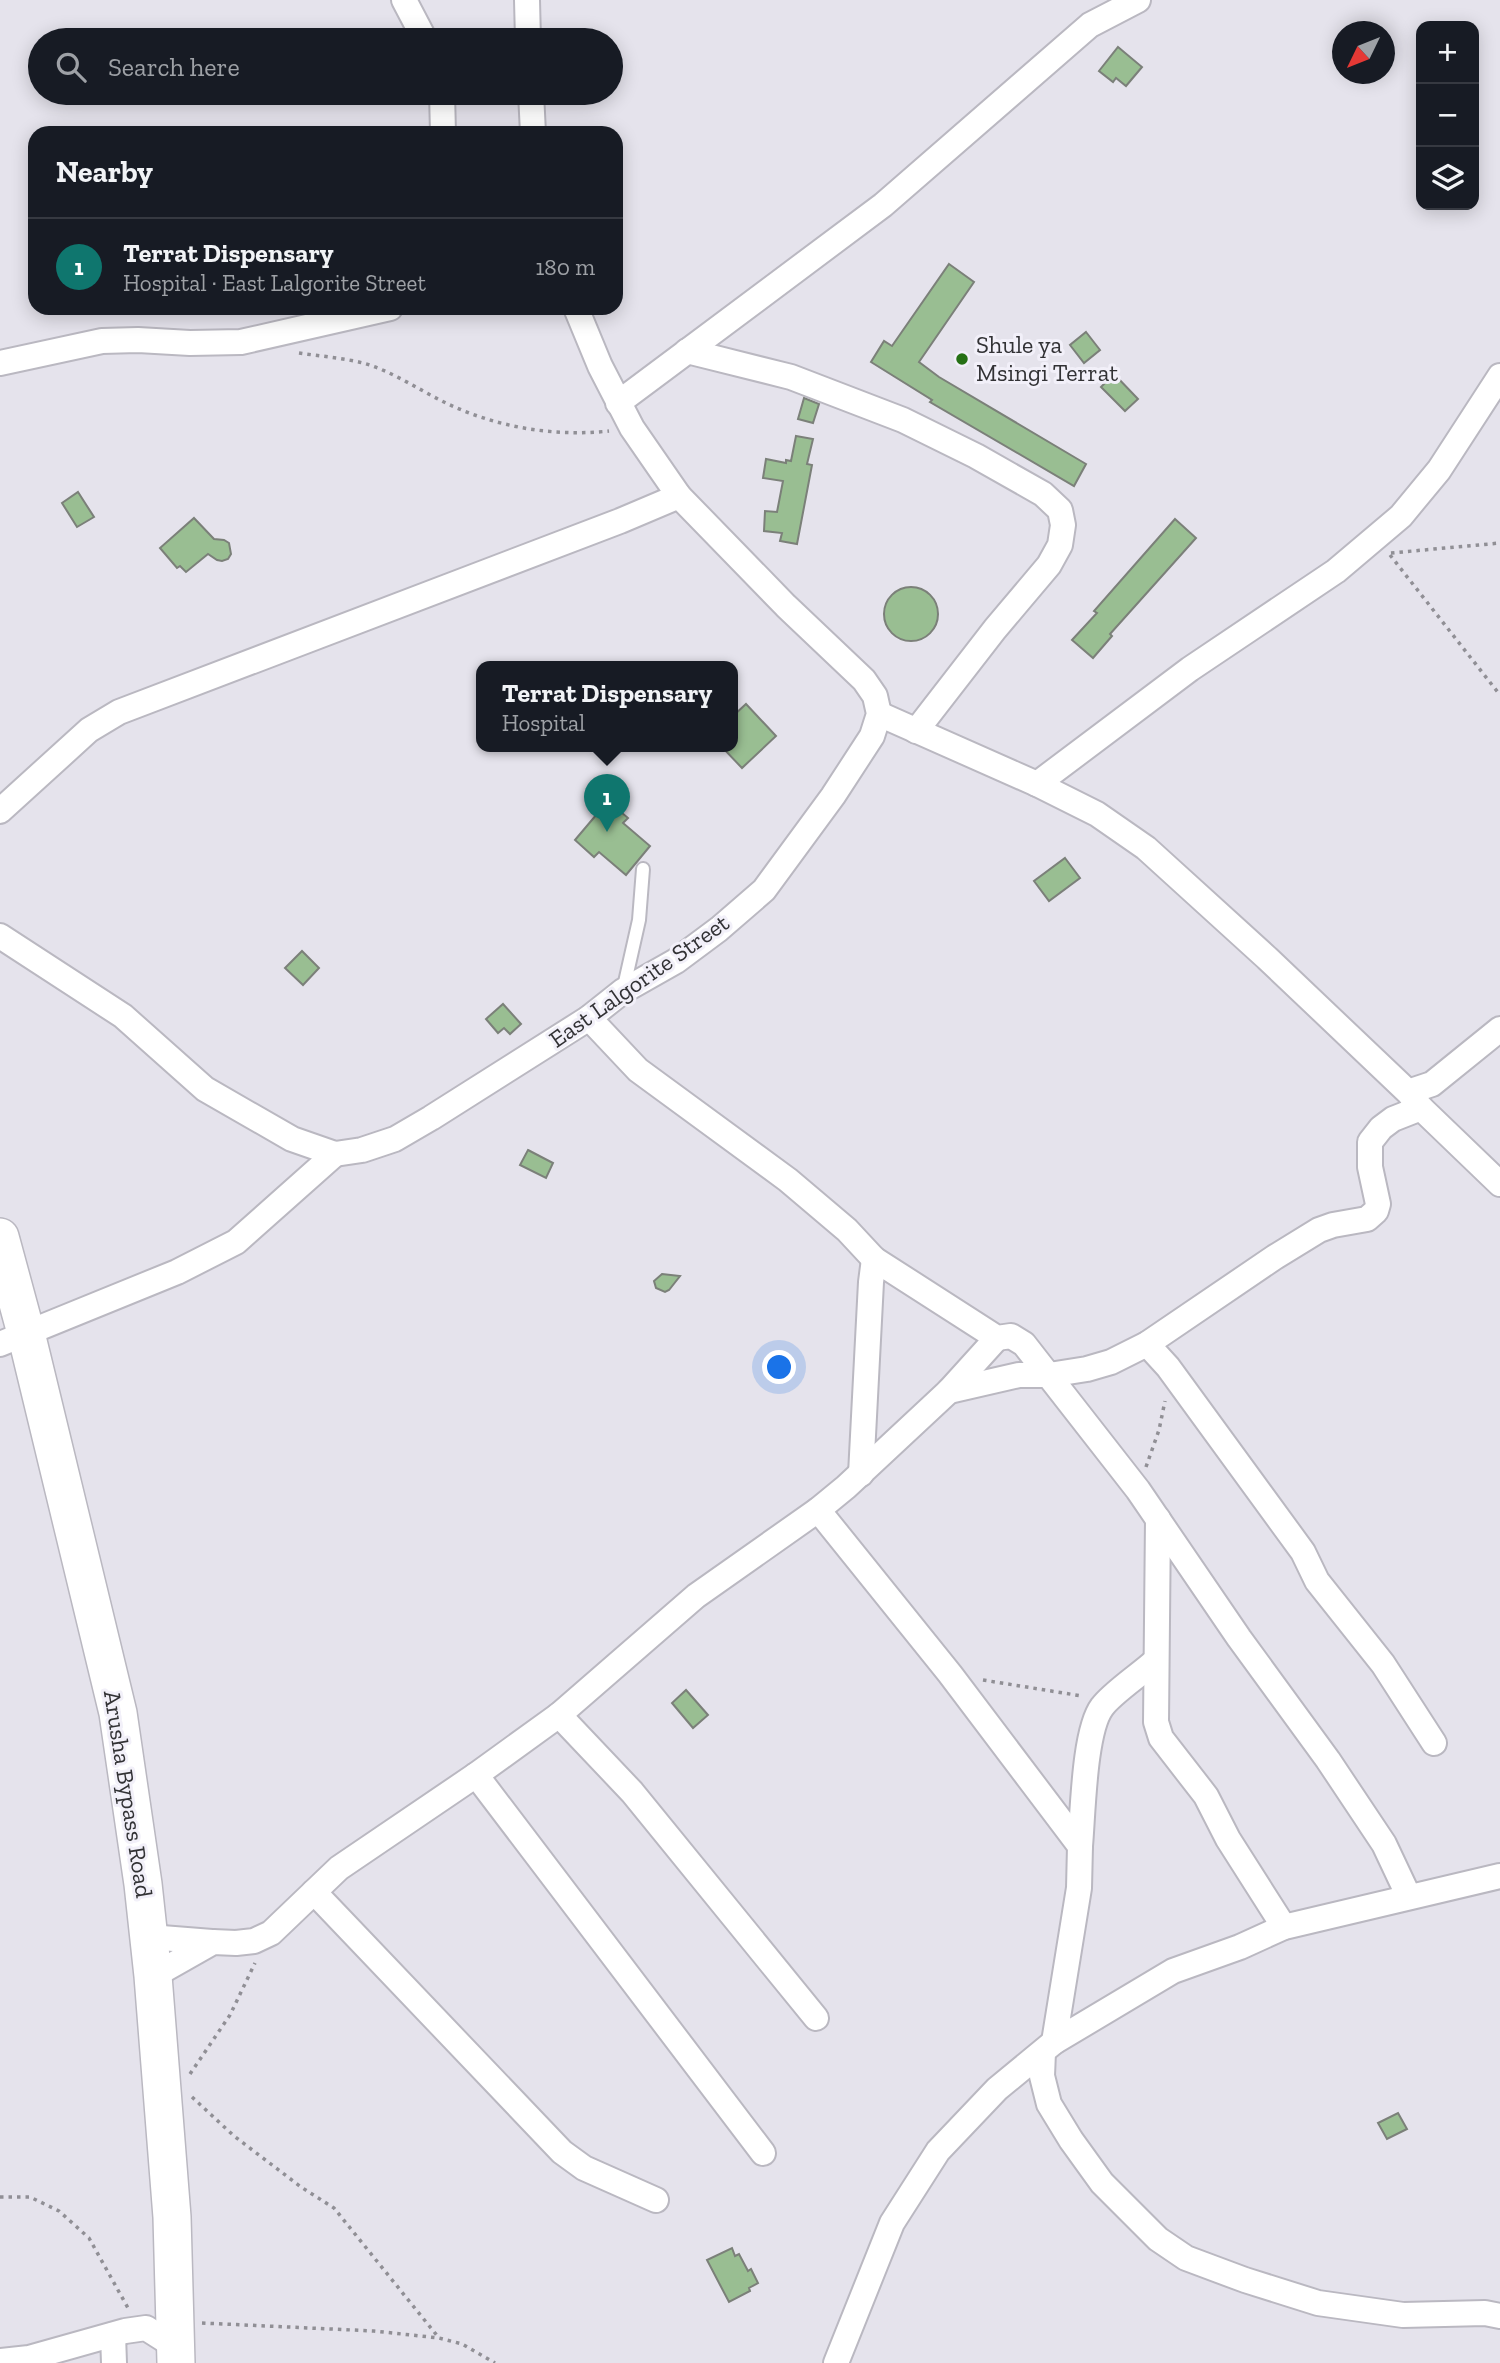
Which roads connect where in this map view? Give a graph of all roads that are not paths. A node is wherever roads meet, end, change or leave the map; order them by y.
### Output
1 (404, 0) edge
2 (527, 0) edge
3 (1138, 0) edge
4 (419, 28) edge
5 (528, 28) edge
6 (442, 105) edge
7 (532, 105) edge
8 (443, 126) edge
9 (533, 126) edge
10 (359, 315) edge
11 (579, 315) edge
12 (687, 351) junction
13 (0, 363) edge
14 (1500, 376) edge
15 (618, 402) junction
16 (679, 496) junction
17 (879, 714) junction
18 (916, 731) junction
19 (1037, 784) junction
20 (0, 811) edge
21 (643, 869) dead end
22 (0, 936) edge
23 (623, 991) junction
24 (589, 1018) junction
25 (1500, 1029) edge
26 (1388, 1072) junction
27 (1414, 1100) junction
28 (1381, 1128) junction
29 (335, 1153) junction
30 (1500, 1184) edge
31 (0, 1237) edge
32 (874, 1259) junction
33 (13, 1338) edge
34 (997, 1338) junction
35 (1147, 1344) junction
36 (1049, 1375) junction
37 (949, 1391) junction
38 (861, 1474) junction
39 (818, 1510) junction
40 (1158, 1519) junction
41 (1155, 1661) junction
42 (1114, 1695) junction
43 (559, 1715) junction
44 (1156, 1722) junction
45 (1434, 1743) dead end
46 (476, 1775) junction
47 (1080, 1846) junction
48 (1500, 1876) edge
49 (314, 1892) junction
50 (1409, 1897) junction
51 (1284, 1927) junction
52 (149, 1937) junction
53 (213, 1942) junction
54 (153, 1976) junction
55 (816, 2018) dead end
56 (1048, 2047) junction
57 (763, 2153) dead end
58 (656, 2200) dead end
59 (1500, 2316) edge
60 (165, 2333) edge
61 (113, 2335) junction
62 (0, 2361) edge
63 (114, 2363) edge
64 (836, 2363) edge

1 - 4 street
2 - 5 street
3 - 12 street
6 - 8 street
7 - 9 street
10 - 13 street
11 - 15 street
12 - 15 street
12 - 18 street
14 - 19 street
15 - 16 street
16 - 17 street
16 - 20 street
17 - 18 street
17 - 23 street, East Lalgorite Street
18 - 19 street
19 - 26 street
21 - 23 lane
22 - 29 street, East Lalgorite Street
23 - 24 street, East Lalgorite Street
24 - 29 street, East Lalgorite Street
24 - 32 street
25 - 27 street
26 - 27 street
26 - 28 street
27 - 28 street
27 - 30 street
28 - 35 street
29 - 33 street
31 - 33 main road, Arusha Bypass Road
32 - 34 street
32 - 38 street
33 - 52 main road, Arusha Bypass Road
34 - 36 street
34 - 37 street
35 - 36 street
35 - 45 street
36 - 37 street
36 - 40 street
37 - 38 street
38 - 39 street
39 - 43 street
39 - 47 street
40 - 41 street
40 - 50 street
41 - 42 street
41 - 44 street
42 - 44 street
42 - 47 street
43 - 46 street
43 - 55 street
44 - 51 street
46 - 49 street
46 - 57 street
47 - 56 street
48 - 50 street
49 - 53 street
49 - 58 street
50 - 51 street
51 - 56 street
52 - 53 street
52 - 54 main road, Arusha Bypass Road
53 - 54 street
54 - 60 main road, Arusha Bypass Road
56 - 59 street
56 - 64 street
60 - 61 street
61 - 62 street
61 - 63 street

